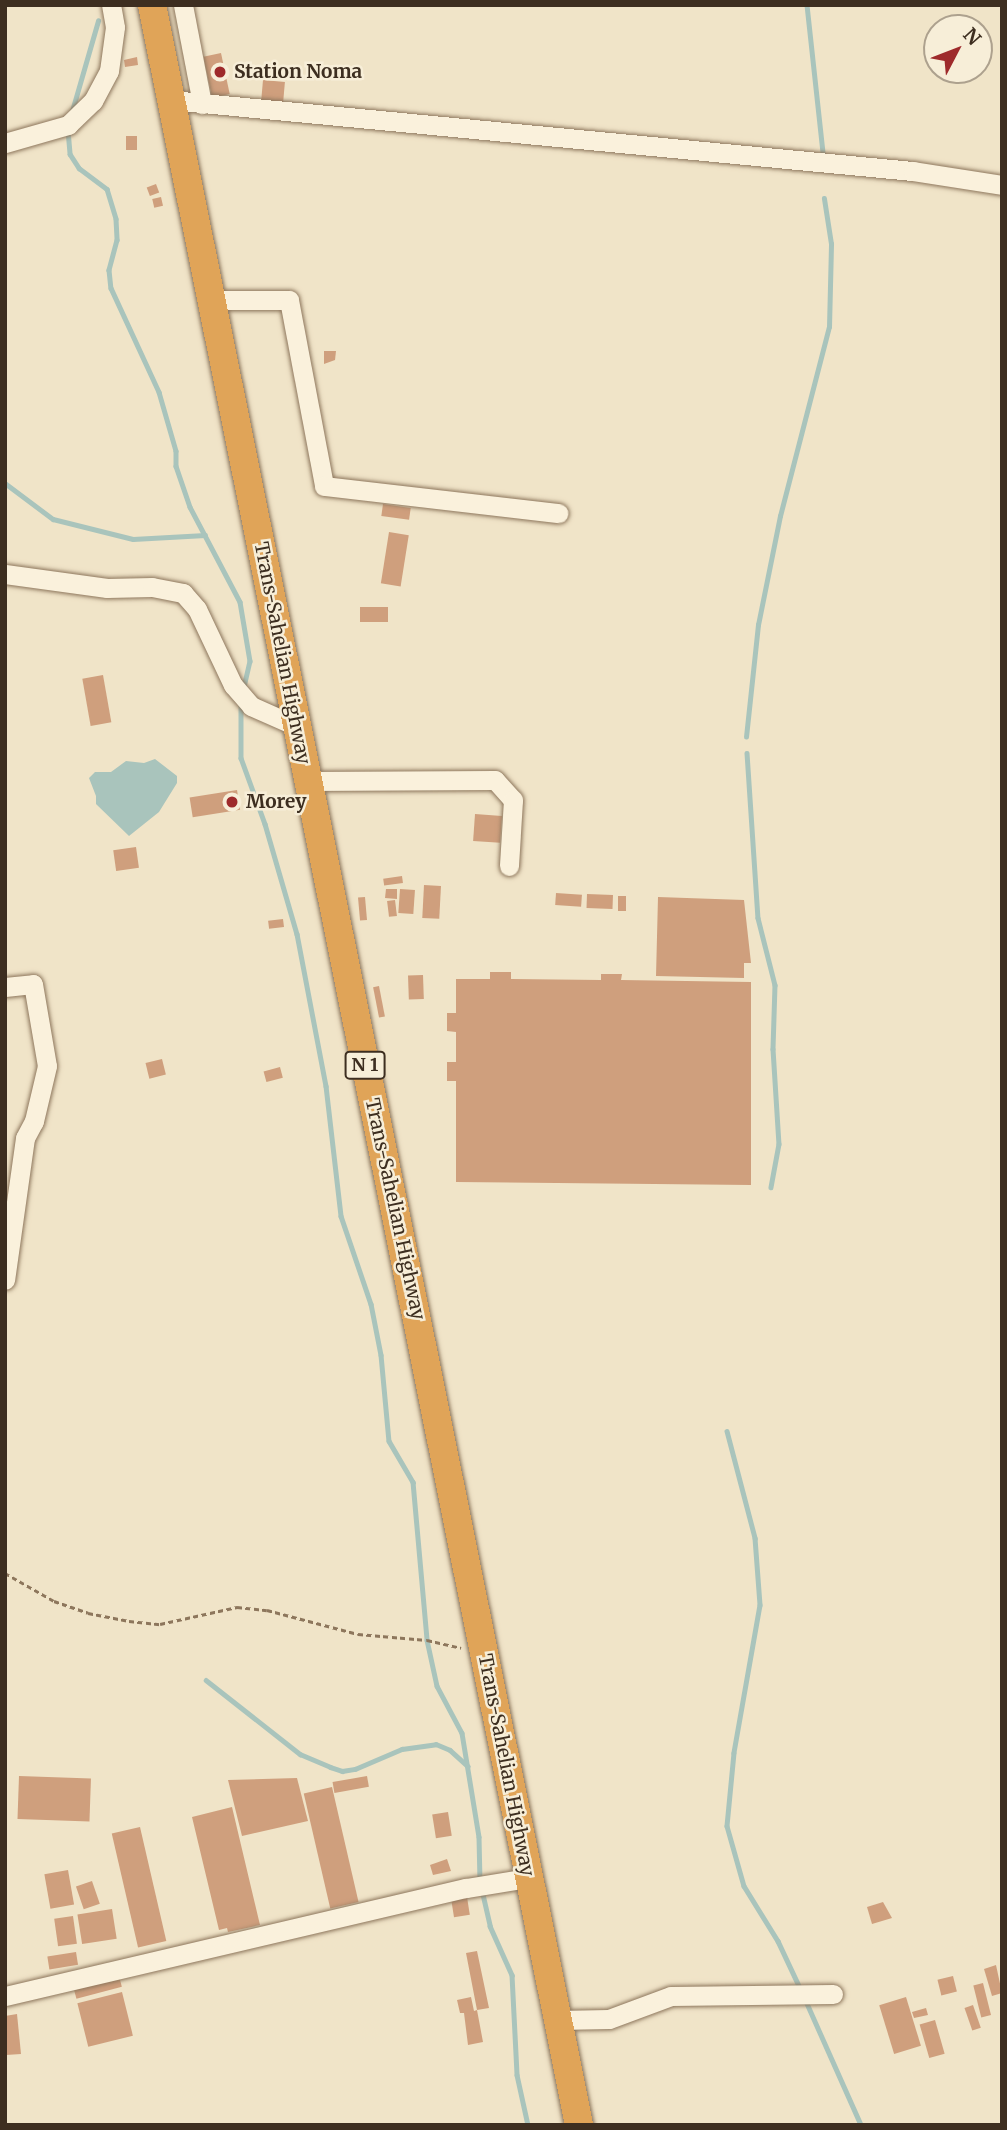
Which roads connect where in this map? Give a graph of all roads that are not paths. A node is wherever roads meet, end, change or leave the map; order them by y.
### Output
1 (111, 5) edge
2 (152, 5) edge
3 (183, 5) edge
4 (171, 100) junction
5 (202, 104) junction
6 (5, 143) edge
7 (1002, 185) edge
8 (212, 300) junction
9 (558, 513) dead end
10 (5, 574) edge
11 (296, 726) junction
12 (307, 781) junction
13 (509, 866) dead end
14 (5, 988) edge
15 (5, 1280) edge
16 (528, 1878) junction
17 (824, 1994) dead end
18 (5, 1996) edge
19 (557, 2020) junction
20 (579, 2125) edge

1 - 6 street
2 - 4 highway, Trans-Sahelian Highway / N 1
3 - 5 street
4 - 5 street
4 - 8 highway, Trans-Sahelian Highway / N 1
5 - 7 street
8 - 9 street
8 - 11 highway, Trans-Sahelian Highway / N 1
10 - 11 street
11 - 12 highway, Trans-Sahelian Highway / N 1
12 - 13 street
12 - 16 highway, Trans-Sahelian Highway / N 1
14 - 15 street
16 - 18 street
16 - 19 highway, Trans-Sahelian Highway / N 1
17 - 19 street
19 - 20 highway, Trans-Sahelian Highway / N 1

